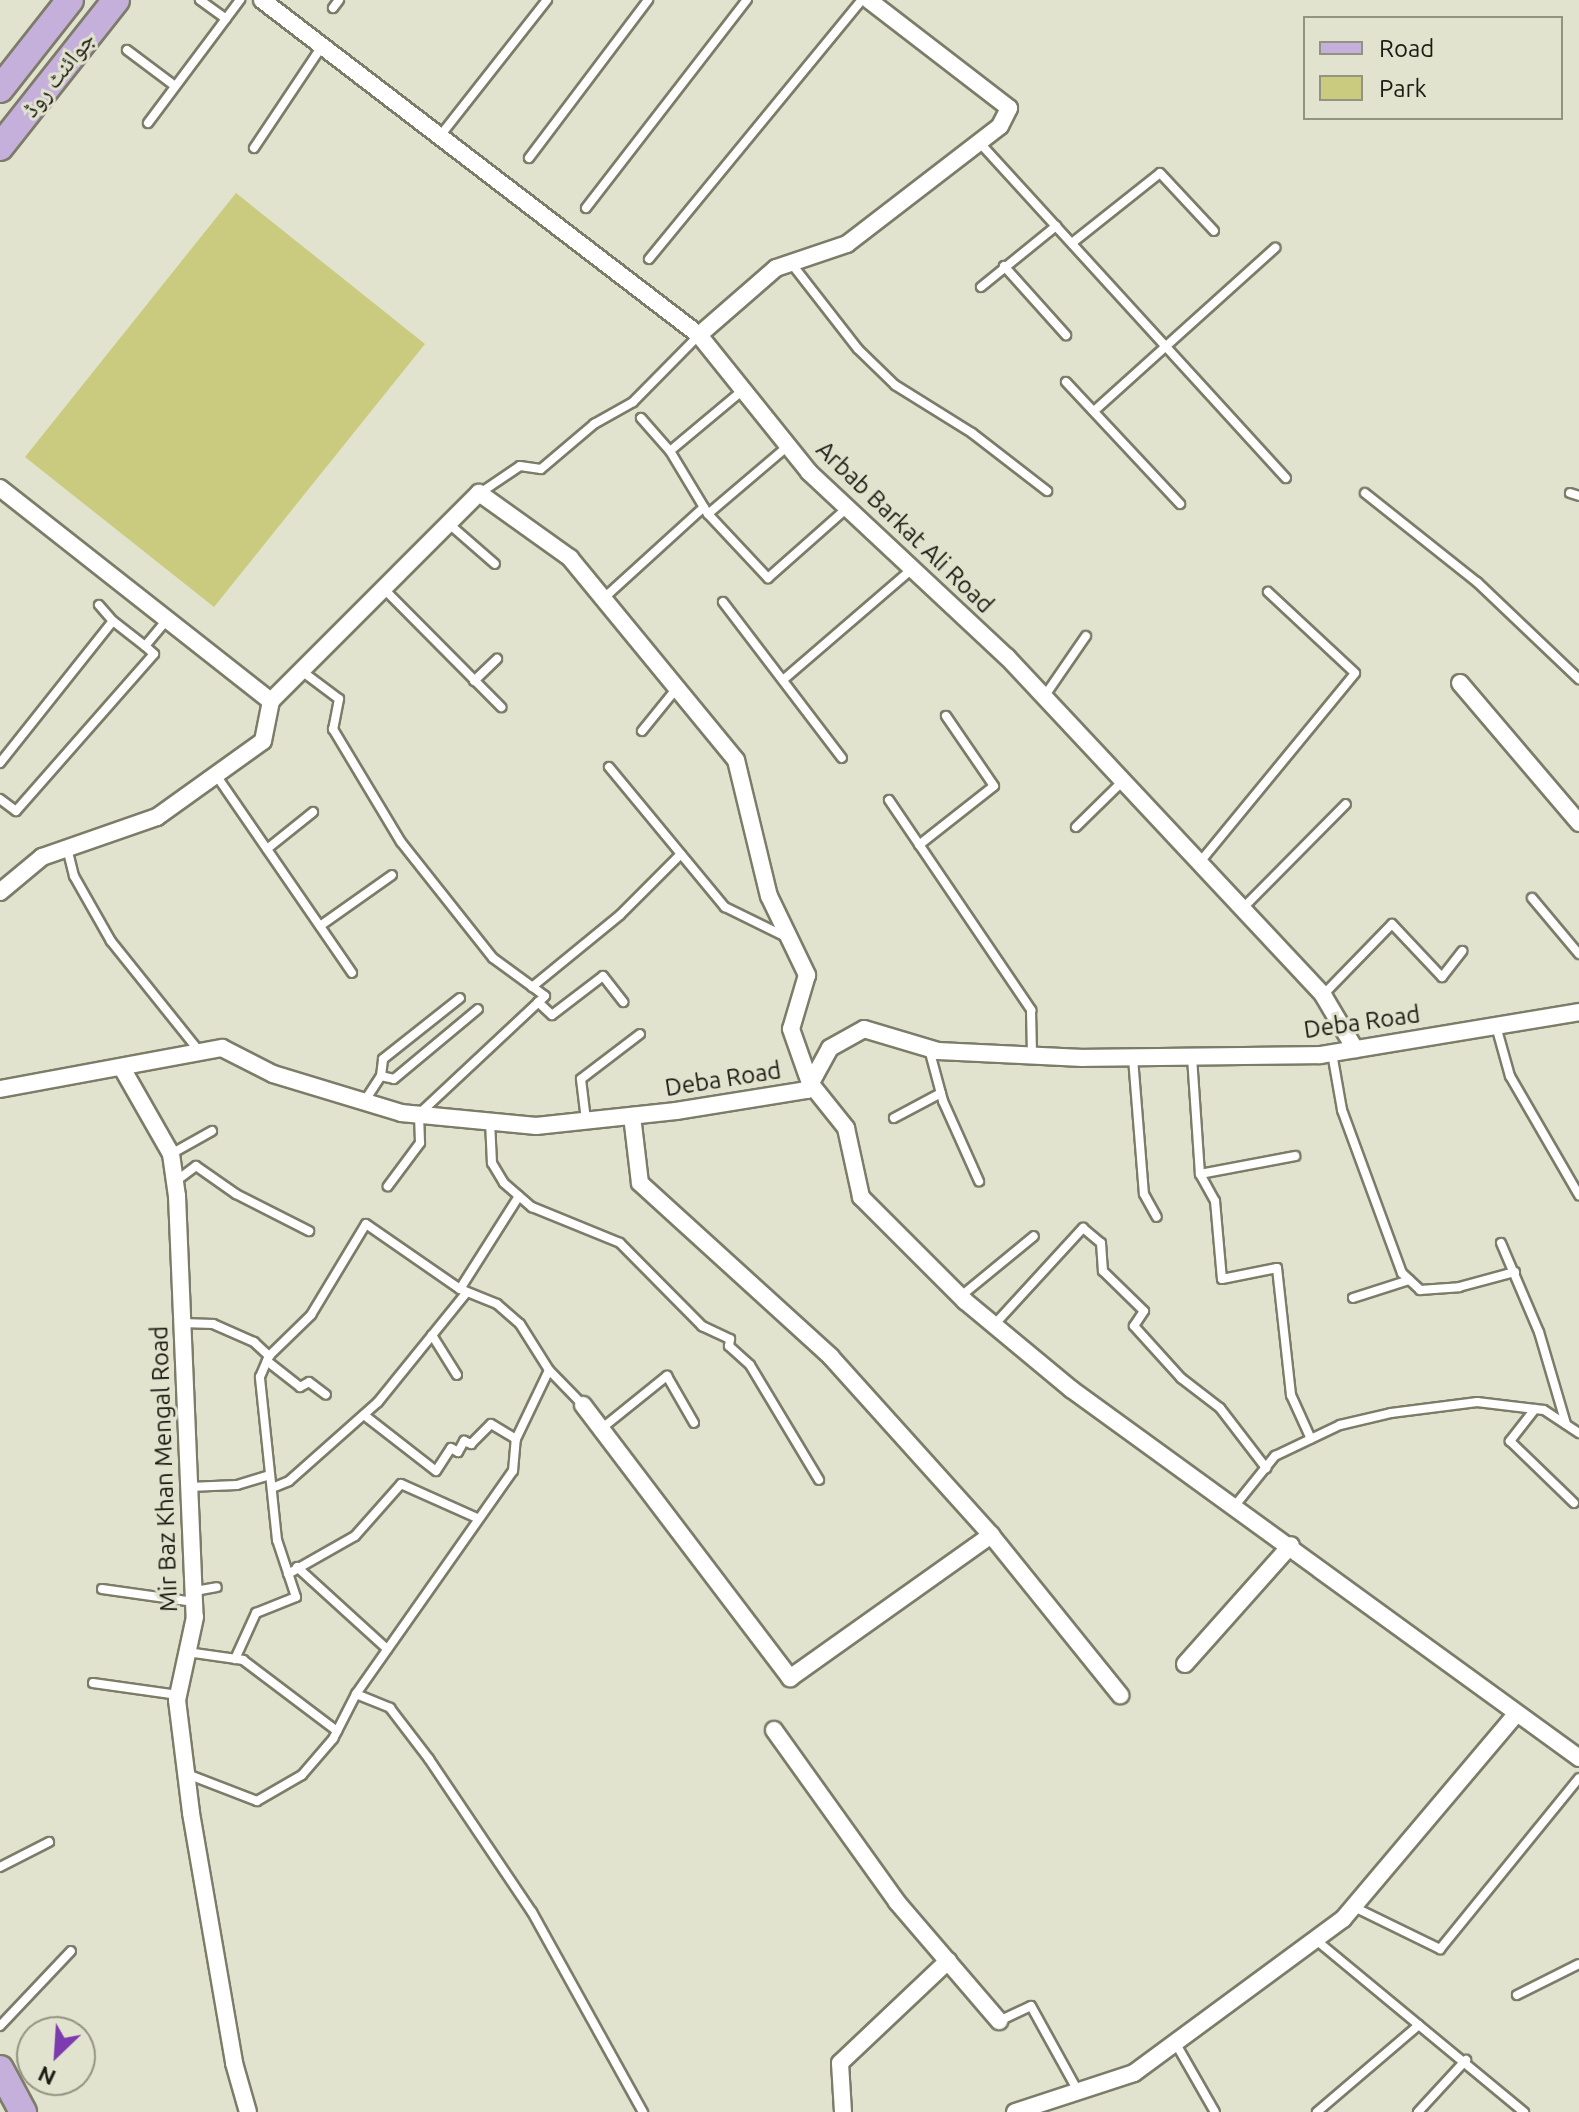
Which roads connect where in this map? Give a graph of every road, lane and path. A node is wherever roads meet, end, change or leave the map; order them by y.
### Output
1 (70, 0) edge
2 (116, 0) edge
3 (200, 0) edge
4 (240, 0) edge
5 (262, 0) edge
6 (547, 0) edge
7 (648, 0) edge
8 (747, 0) edge
9 (862, 0) edge
10 (869, 0) edge
11 (226, 19) junction
12 (322, 46) junction
13 (127, 50) dead end
14 (175, 86) junction
15 (0, 89) edge
16 (148, 123) dead end
17 (440, 137) junction
18 (979, 142) junction
19 (0, 147) edge
20 (254, 148) dead end
21 (529, 158) dead end
22 (586, 208) dead end
23 (1056, 226) junction
24 (1214, 231) dead end
25 (1072, 243) junction
26 (1275, 248) dead end
27 (649, 259) dead end
28 (791, 263) junction
29 (1004, 266) junction
30 (981, 287) dead end
31 (699, 335) junction
32 (1066, 335) dead end
33 (1167, 347) junction
34 (1066, 382) dead end
35 (743, 390) junction
36 (1094, 411) junction
37 (641, 418) dead end
38 (788, 446) junction
39 (670, 451) junction
40 (1286, 478) dead end
41 (0, 488) edge
42 (1047, 491) dead end
43 (479, 493) junction
44 (1365, 493) dead end
45 (1180, 504) dead end
46 (847, 508) junction
47 (706, 510) junction
48 (448, 523) junction
49 (495, 564) dead end
50 (912, 569) junction
51 (383, 587) junction
52 (1268, 592) dead end
53 (603, 598) junction
54 (723, 602) dead end
55 (99, 605) dead end
56 (169, 619) junction
57 (113, 621) junction
58 (1086, 636) dead end
59 (145, 646) junction
60 (497, 659) dead end
61 (299, 669) junction
62 (1579, 679) edge
63 (783, 680) junction
64 (474, 681) junction
65 (1460, 683) dead end
66 (677, 688) junction
67 (1044, 697) junction
68 (271, 701) junction
69 (501, 707) dead end
70 (946, 716) dead end
71 (642, 731) dead end
72 (842, 758) dead end
73 (0, 763) edge
74 (609, 767) dead end
75 (216, 775) junction
76 (1122, 782) junction
77 (0, 799) edge
78 (889, 800) dead end
79 (1346, 804) dead end
80 (313, 812) dead end
81 (1579, 823) edge
82 (1076, 827) dead end
83 (919, 845) junction
84 (67, 848) junction
85 (267, 849) junction
86 (681, 854) junction
87 (1198, 864) junction
88 (392, 875) dead end
89 (0, 892) edge
90 (1532, 898) dead end
91 (1242, 910) junction
92 (320, 926) junction
93 (789, 939) junction
94 (1462, 951) dead end
95 (1579, 954) edge
96 (352, 973) dead end
97 (532, 987) junction
98 (1323, 995) junction
99 (460, 998) dead end
100 (538, 1002) junction
101 (623, 1002) dead end
102 (478, 1009) dead end
103 (1579, 1012) edge
104 (1496, 1026) junction
105 (640, 1034) dead end
106 (929, 1049) junction
107 (1355, 1049) junction
108 (201, 1053) junction
109 (1332, 1053) junction
110 (1032, 1056) junction
111 (1192, 1056) junction
112 (1133, 1057) junction
113 (122, 1068) junction
114 (381, 1076) junction
115 (810, 1083) junction
116 (0, 1089) edge
117 (941, 1093) junction
118 (364, 1102) junction
119 (419, 1114) junction
120 (632, 1116) junction
121 (894, 1118) dead end
122 (490, 1121) junction
123 (586, 1121) junction
124 (212, 1131) dead end
125 (171, 1154) junction
126 (1295, 1156) dead end
127 (1200, 1174) junction
128 (175, 1181) junction
129 (979, 1181) dead end
130 (388, 1186) dead end
131 (1579, 1195) edge
132 (519, 1196) junction
133 (1157, 1217) dead end
134 (309, 1231) dead end
135 (1034, 1236) dead end
136 (1501, 1243) dead end
137 (1515, 1272) junction
138 (1409, 1280) junction
139 (463, 1290) junction
140 (960, 1296) junction
141 (1353, 1298) dead end
142 (182, 1323) junction
143 (994, 1325) junction
144 (432, 1335) junction
145 (268, 1359) junction
146 (549, 1370) junction
147 (457, 1375) dead end
148 (326, 1395) dead end
149 (583, 1405) joint
150 (1535, 1409) junction
151 (364, 1415) junction
152 (694, 1423) dead end
153 (1567, 1425) junction
154 (601, 1429) junction
155 (1579, 1433) edge
156 (516, 1439) junction
157 (1311, 1439) junction
158 (1266, 1468) junction
159 (270, 1475) junction
160 (819, 1480) dead end
161 (189, 1487) junction
162 (272, 1488) junction
163 (1574, 1503) dead end
164 (1232, 1509) junction
165 (477, 1518) junction
166 (991, 1535) junction
167 (1291, 1545) junction
168 (297, 1567) junction
169 (288, 1574) junction
170 (217, 1587) dead end
171 (102, 1589) dead end
172 (194, 1597) junction
173 (387, 1649) junction
174 (187, 1652) junction
175 (235, 1659) junction
176 (1185, 1664) dead end
177 (93, 1683) dead end
178 (356, 1694) junction
179 (178, 1695) junction
180 (1120, 1695) dead end
181 (1516, 1714) junction
182 (774, 1730) dead end
183 (337, 1731) junction
184 (1579, 1758) edge
185 (186, 1774) junction
186 (1579, 1778) edge
187 (49, 1842) dead end
188 (0, 1867) edge
189 (1354, 1907) junction
190 (1316, 1940) junction
191 (71, 1951) dead end
192 (948, 1961) junction
193 (1579, 1964) edge
194 (1517, 1995) dead end
195 (999, 2021) joint
196 (1419, 2025) junction
197 (0, 2026) edge
198 (1176, 2044) junction
199 (1466, 2060) junction
200 (0, 2069) edge
201 (1078, 2091) junction
202 (23, 2112) edge
203 (248, 2112) edge
204 (643, 2112) edge
205 (843, 2112) edge
206 (1015, 2112) edge
207 (1215, 2112) edge
208 (1317, 2112) edge
209 (1418, 2112) edge
210 (1524, 2112) edge

1 - 15 main road, جوائنٹ روڈ
2 - 19 main road, جوائنٹ روڈ
3 - 11 lane
4 - 11 lane
5 - 12 street, Arbab Barkat Ali Road
6 - 17 lane
7 - 21 lane
8 - 22 lane
9 - 27 lane
10 - 18 street
11 - 14 lane
12 - 17 street, Arbab Barkat Ali Road
12 - 20 lane
13 - 14 lane
14 - 16 lane
17 - 31 street, Arbab Barkat Ali Road
18 - 23 lane
18 - 28 street
23 - 25 lane
23 - 29 lane
24 - 25 lane
25 - 33 lane
26 - 33 lane
28 - 31 street
28 - 42 lane
29 - 30 lane
29 - 32 lane
31 - 35 street, Arbab Barkat Ali Road
31 - 43 lane
33 - 36 lane
33 - 40 lane
34 - 36 lane
35 - 38 street, Arbab Barkat Ali Road
35 - 39 lane
36 - 45 lane
37 - 39 lane
38 - 46 street, Arbab Barkat Ali Road
38 - 47 lane
39 - 47 lane
41 - 56 street
43 - 48 street
43 - 53 street
44 - 62 lane
46 - 47 lane
46 - 50 street, Arbab Barkat Ali Road
47 - 53 lane
48 - 49 lane
48 - 51 street
50 - 63 lane
50 - 67 street, Arbab Barkat Ali Road
51 - 61 street
51 - 64 lane
52 - 87 lane
53 - 66 street
54 - 63 lane
55 - 57 lane
56 - 59 lane
56 - 68 street
57 - 59 lane
57 - 73 lane
58 - 67 lane
59 - 77 lane
60 - 64 lane
61 - 68 street
61 - 97 lane
63 - 72 lane
64 - 69 lane
65 - 81 street
66 - 71 lane
66 - 93 street
67 - 76 street, Arbab Barkat Ali Road
68 - 75 street
70 - 83 lane
74 - 86 lane
75 - 84 street
75 - 85 lane
76 - 82 lane
76 - 87 street, Arbab Barkat Ali Road
78 - 83 lane
79 - 91 lane
80 - 85 lane
83 - 110 lane
84 - 89 street
84 - 108 lane
85 - 92 lane
86 - 93 lane
86 - 97 lane
87 - 91 street, Arbab Barkat Ali Road
88 - 92 lane
90 - 95 lane
91 - 98 street, Arbab Barkat Ali Road
92 - 96 lane
93 - 115 street
94 - 98 lane
97 - 100 lane
98 - 107 street, Arbab Barkat Ali Road
99 - 114 lane
100 - 101 lane
100 - 119 lane
102 - 114 lane
103 - 104 street, Deba Road
104 - 107 street, Deba Road
104 - 131 lane
105 - 123 lane
106 - 110 street, Deba Road
106 - 115 street, Deba Road
106 - 117 lane
107 - 109 street, Deba Road
108 - 113 street, Deba Road
108 - 118 street, Deba Road
109 - 111 street, Deba Road
109 - 138 lane
110 - 112 street, Deba Road
111 - 112 street, Deba Road
111 - 127 lane
112 - 133 lane
113 - 116 street, Deba Road
113 - 125 street, Mir Baz Khan Mengal Road
114 - 118 lane
115 - 120 street, Deba Road
115 - 140 street
117 - 121 lane
117 - 129 lane
118 - 119 street, Deba Road
119 - 122 street, Deba Road
119 - 130 lane
120 - 123 street, Deba Road
120 - 166 street
122 - 123 street, Deba Road
122 - 132 lane
124 - 125 lane
125 - 128 street, Mir Baz Khan Mengal Road
126 - 127 lane
127 - 157 lane
128 - 134 lane
128 - 142 street, Mir Baz Khan Mengal Road
132 - 139 lane
132 - 160 lane
135 - 140 lane
136 - 137 lane
137 - 138 lane
137 - 153 lane
138 - 141 lane
139 - 144 lane
139 - 145 lane
139 - 146 lane
140 - 143 street
142 - 145 lane
142 - 161 street, Mir Baz Khan Mengal Road
143 - 158 lane
143 - 164 street
144 - 147 lane
144 - 151 lane
145 - 148 lane
145 - 159 lane
146 - 149 lane
146 - 156 lane
149 - 154 street
150 - 153 lane
150 - 157 lane
150 - 163 lane
151 - 156 lane
151 - 162 lane
152 - 154 lane
153 - 155 lane
154 - 166 street
156 - 165 lane
157 - 158 lane
158 - 164 lane
159 - 161 lane
159 - 162 lane
161 - 172 street, Mir Baz Khan Mengal Road
162 - 169 lane
164 - 167 street
165 - 168 lane
165 - 173 lane
166 - 180 street
167 - 176 street
167 - 181 street
168 - 169 lane
168 - 173 lane
169 - 175 lane
170 - 172 lane
171 - 172 lane
172 - 174 street, Mir Baz Khan Mengal Road
173 - 178 lane
174 - 175 lane
174 - 179 street, Mir Baz Khan Mengal Road
175 - 183 lane
177 - 179 lane
178 - 183 lane
178 - 204 lane
179 - 185 street, Mir Baz Khan Mengal Road
181 - 184 street
181 - 189 street
182 - 192 street
183 - 185 lane
185 - 203 street, Mir Baz Khan Mengal Road
186 - 189 lane
187 - 188 lane
189 - 190 street
190 - 196 lane
190 - 198 street
191 - 197 lane
192 - 195 street
192 - 205 street
193 - 194 lane
195 - 201 lane
196 - 199 lane
196 - 208 lane
198 - 201 street
198 - 207 lane
199 - 209 lane
199 - 210 lane
200 - 202 main road
201 - 206 street

